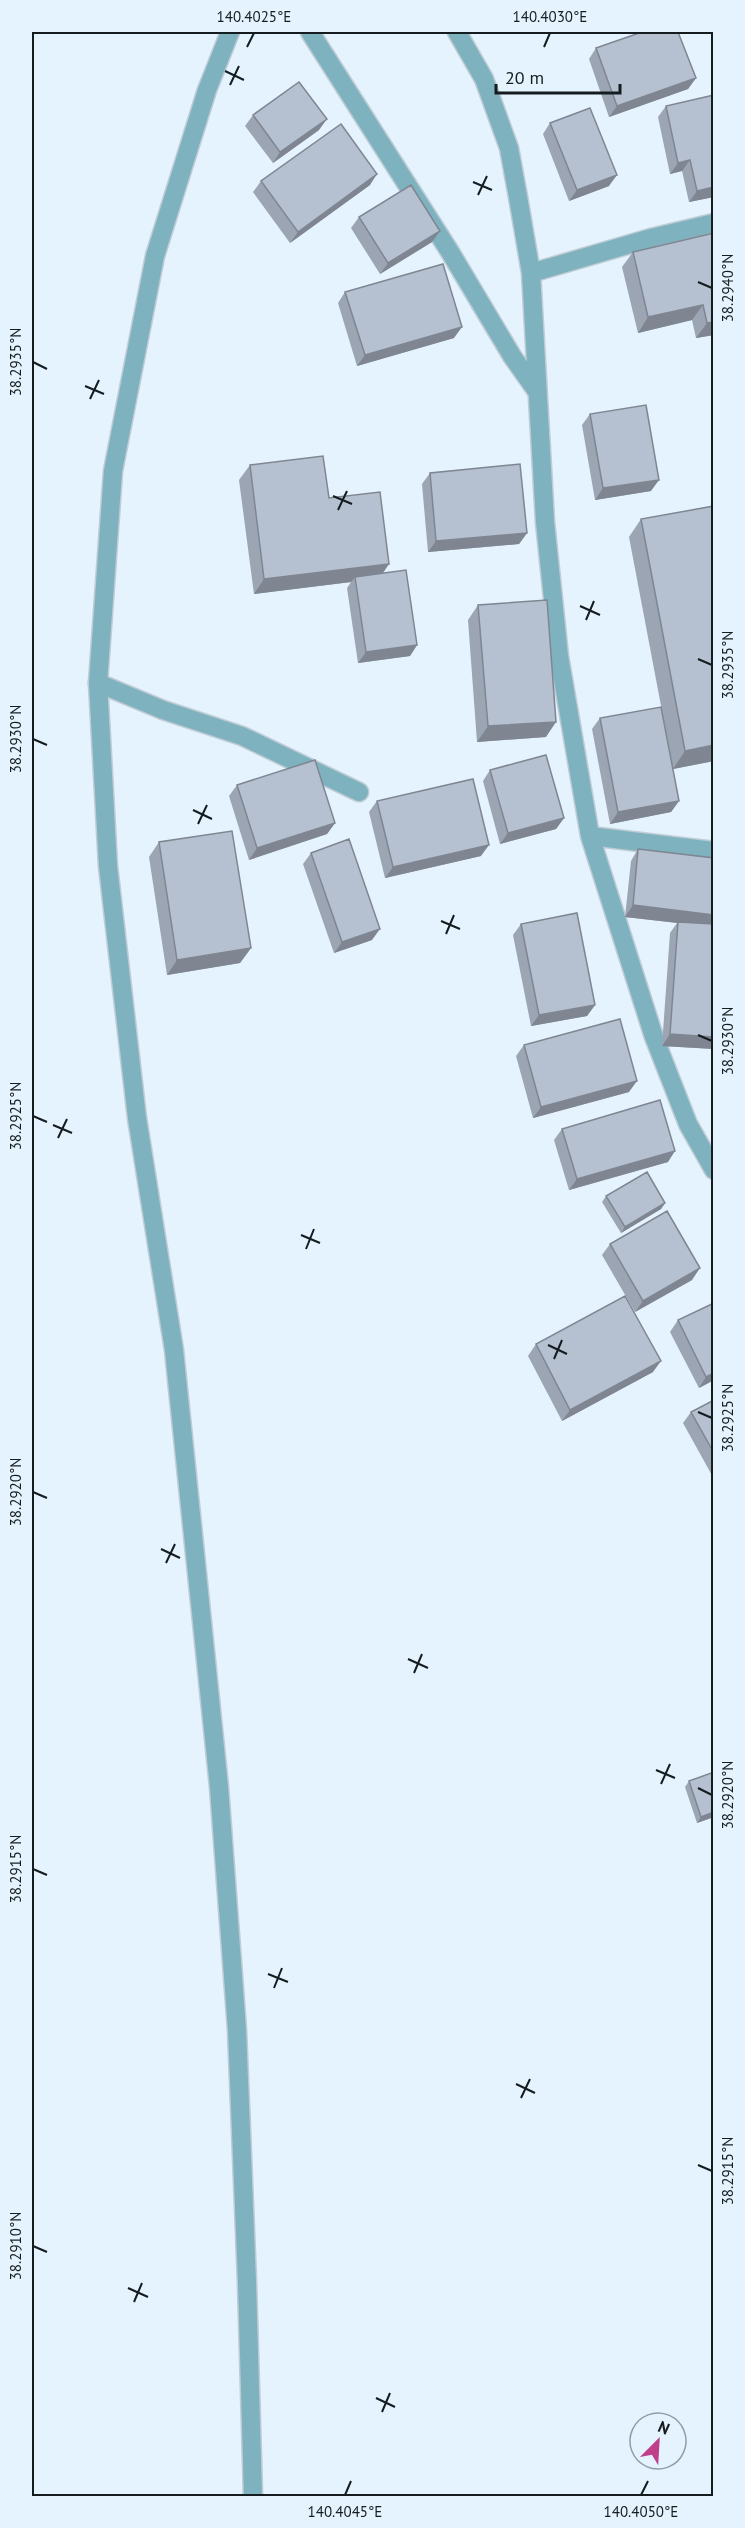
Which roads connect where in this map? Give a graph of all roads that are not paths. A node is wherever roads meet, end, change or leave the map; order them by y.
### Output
1 (230, 32) edge
2 (310, 32) edge
3 (457, 32) edge
4 (714, 223) edge
5 (531, 273) junction
6 (537, 391) junction
7 (98, 683) junction
8 (359, 792) dead end
9 (590, 836) junction
10 (714, 851) edge
11 (714, 1170) edge
12 (253, 2496) edge

1 - 7 street
2 - 6 street
3 - 5 street
4 - 5 street
5 - 6 street
6 - 9 street
7 - 8 street
7 - 12 street
9 - 10 street
9 - 11 street

